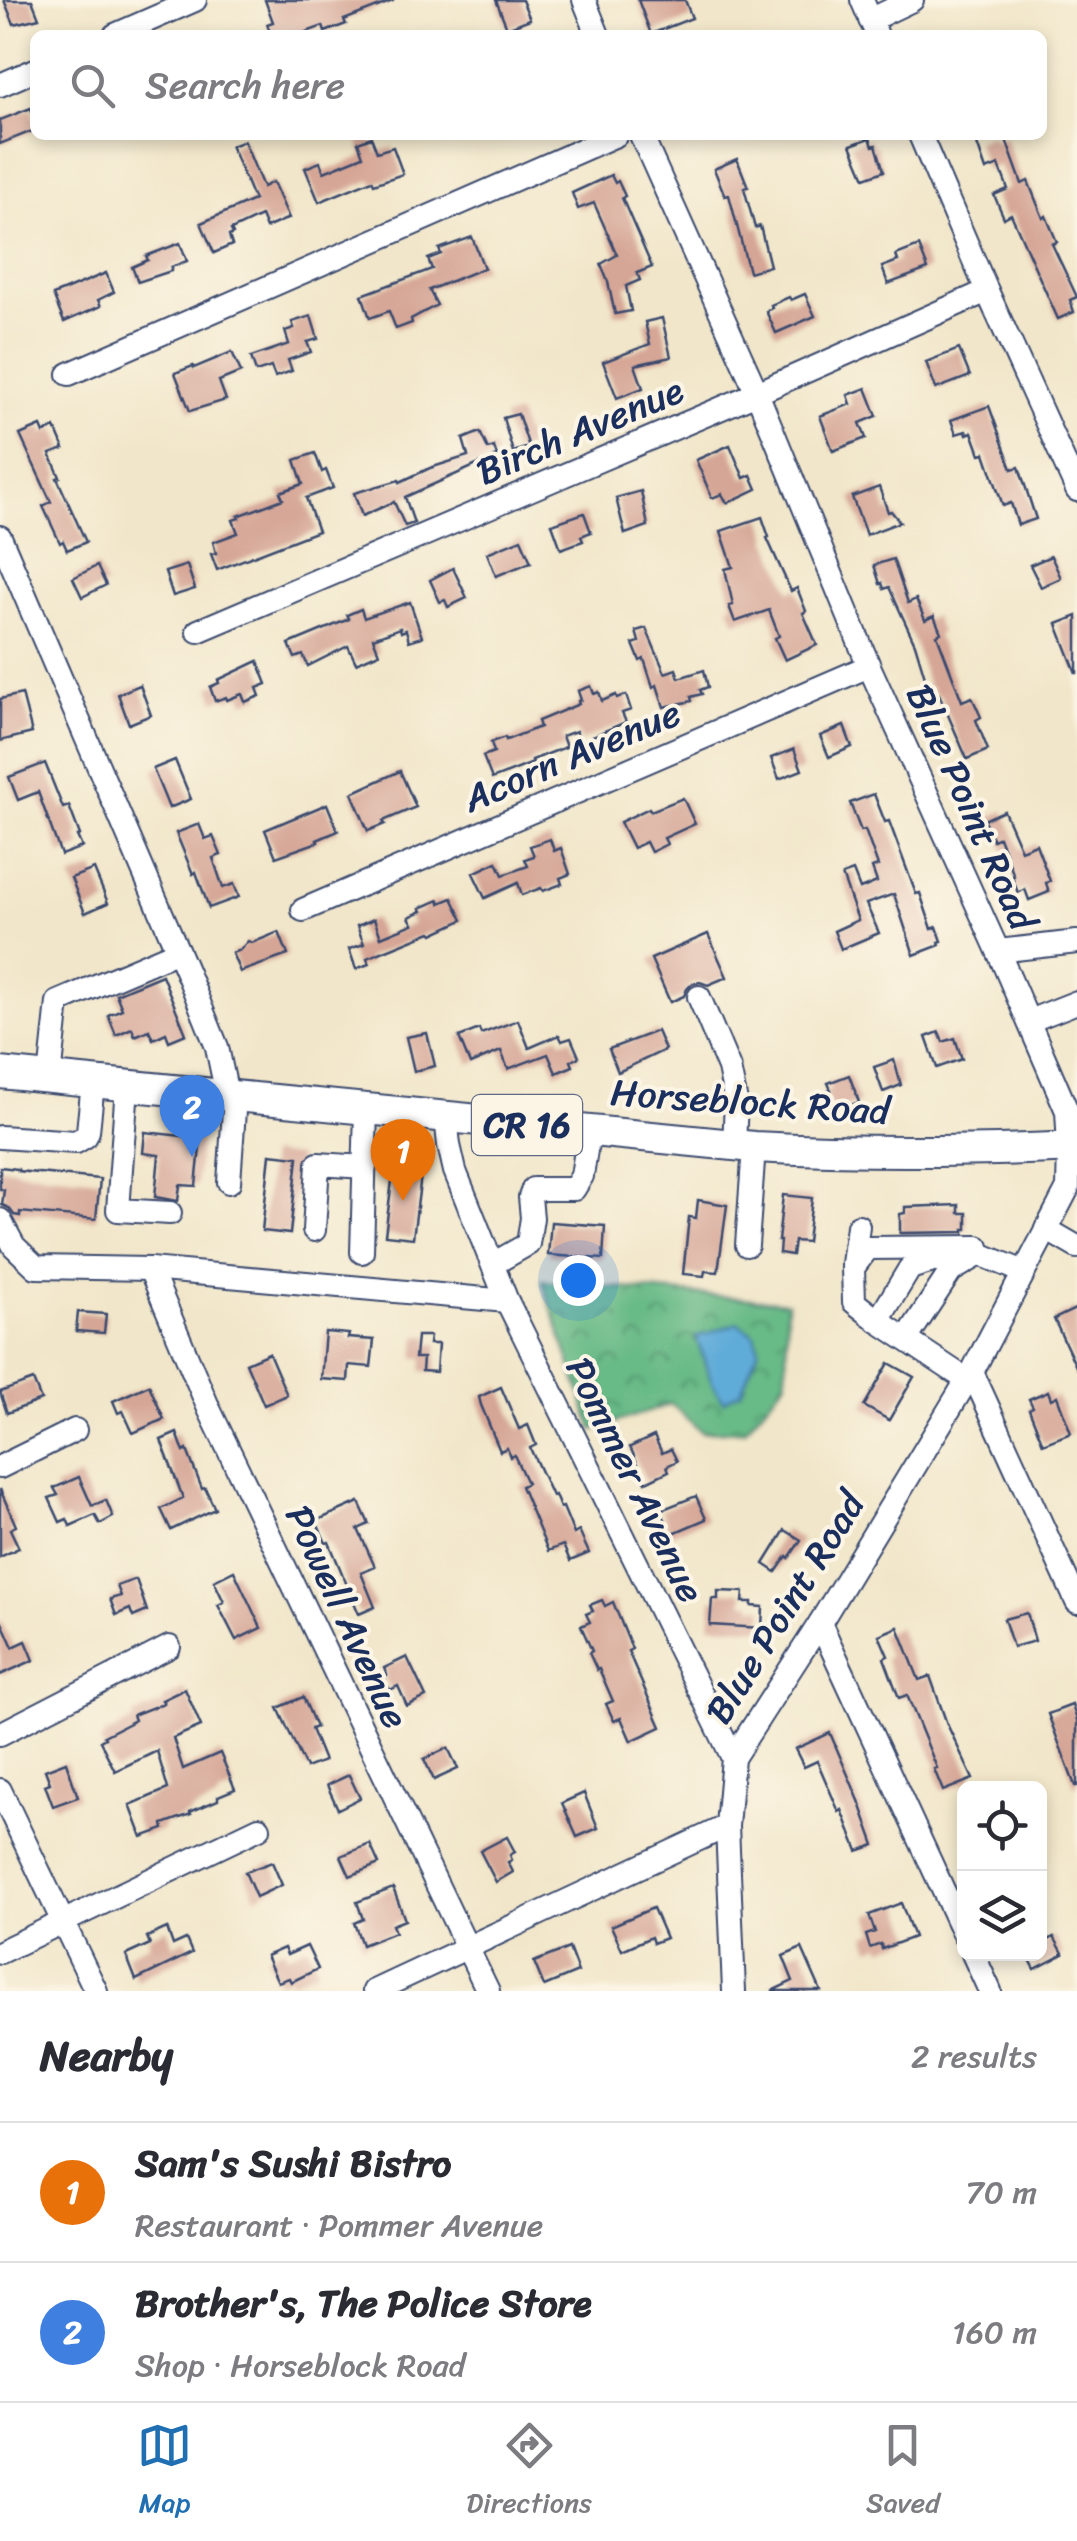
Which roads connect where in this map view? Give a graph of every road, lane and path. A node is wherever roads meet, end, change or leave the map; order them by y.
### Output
1 (195, 0) edge
2 (584, 0) edge
3 (912, 0) edge
4 (870, 18) edge
5 (126, 30) edge
6 (596, 30) edge
7 (30, 72) edge
8 (0, 85) edge
9 (605, 140) edge
10 (643, 140) edge
11 (922, 140) edge
12 (987, 291) junction
13 (69, 374) dead end
14 (757, 393) junction
15 (1077, 490) edge
16 (0, 537) edge
17 (198, 631) dead end
18 (869, 666) junction
19 (303, 910) dead end
20 (1077, 942) edge
21 (178, 951) junction
22 (998, 951) junction
23 (698, 997) dead end
24 (1077, 1002) edge
25 (1029, 1021) junction
26 (0, 1073) edge
27 (50, 1078) junction
28 (93, 1083) junction
29 (127, 1086) junction
30 (231, 1095) junction
31 (366, 1110) junction
32 (446, 1117) junction
33 (589, 1131) junction
34 (0, 1137) edge
35 (744, 1146) junction
36 (1073, 1147) edge
37 (365, 1167) junction
38 (229, 1182) dead end
39 (170, 1213) dead end
40 (0, 1220) edge
41 (858, 1226) dead end
42 (1046, 1229) junction
43 (314, 1230) dead end
44 (746, 1246) dead end
45 (1077, 1247) edge
46 (362, 1252) dead end
47 (980, 1254) junction
48 (493, 1264) junction
49 (853, 1268) junction
50 (150, 1269) junction
51 (951, 1271) junction
52 (1024, 1272) junction
53 (507, 1300) junction
54 (878, 1321) junction
55 (906, 1338) junction
56 (969, 1376) junction
57 (75, 1430) dead end
58 (0, 1467) edge
59 (1077, 1602) edge
60 (820, 1623) junction
61 (169, 1647) dead end
62 (0, 1734) edge
63 (733, 1758) junction
64 (0, 1790) edge
65 (728, 1826) junction
66 (259, 1828) dead end
67 (64, 1921) junction
68 (957, 1921) edge
69 (467, 1947) junction
70 (0, 1952) edge
71 (976, 1961) edge
72 (96, 1991) edge
73 (374, 1991) edge
74 (488, 1991) edge
75 (734, 1991) edge
76 (990, 1991) edge

1 - 5 street
2 - 6 street
3 - 4 street
7 - 8 street
9 - 13 street
10 - 14 street, Blue Point Road
11 - 12 street
12 - 14 street, Birch Avenue
12 - 15 street
14 - 17 street, Birch Avenue
14 - 18 street, Blue Point Road
16 - 21 street
18 - 19 street, Acorn Avenue
18 - 22 street, Blue Point Road
20 - 22 street
21 - 27 street
21 - 30 street
22 - 25 street, Blue Point Road
23 - 35 street
24 - 25 street
25 - 36 street, Blue Point Road
26 - 27 main road, Horseblock Road / CR 16
27 - 28 main road, Horseblock Road / CR 16
28 - 29 main road, Horseblock Road / CR 16
28 - 34 street
29 - 30 main road, Horseblock Road / CR 16
29 - 39 street
30 - 31 main road, Horseblock Road / CR 16
30 - 38 street
31 - 32 main road, Horseblock Road / CR 16
31 - 37 street
32 - 33 main road, Horseblock Road / CR 16
32 - 48 street, Pommer Avenue
33 - 35 main road, Horseblock Road / CR 16
33 - 48 street
35 - 36 main road, Horseblock Road / CR 16
35 - 44 street
36 - 42 street, Blue Point Road
37 - 43 street
37 - 46 street
40 - 50 street
41 - 49 street
42 - 45 street
42 - 52 street, Blue Point Road
47 - 49 street
47 - 51 street
47 - 52 street
48 - 53 street, Pommer Avenue
49 - 54 street
50 - 53 street
50 - 69 street, Powell Avenue
51 - 54 street
51 - 55 street
52 - 56 street, Blue Point Road
53 - 63 street, Pommer Avenue
54 - 55 street
55 - 56 street
56 - 59 street
56 - 60 street, Blue Point Road
57 - 58 street
60 - 63 street, Blue Point Road
60 - 68 street
61 - 62 street
63 - 65 street, Blue Point Road
64 - 67 street
65 - 69 street
65 - 75 street, Blue Point Road
66 - 67 street
67 - 70 street
67 - 72 street
69 - 73 street
69 - 74 street, Powell Avenue
71 - 76 street

